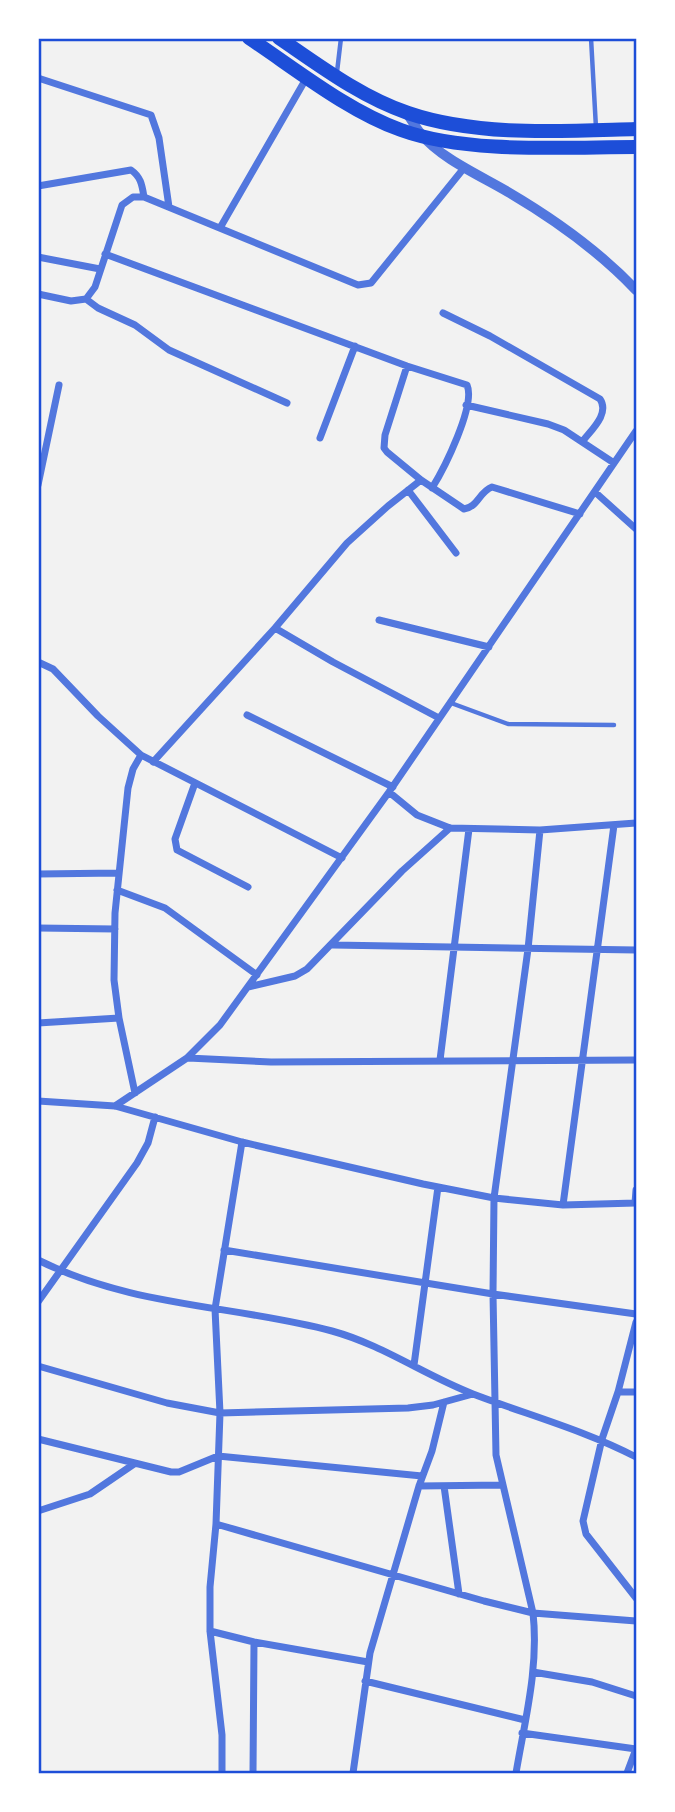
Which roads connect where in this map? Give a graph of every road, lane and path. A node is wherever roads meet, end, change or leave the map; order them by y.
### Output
1 (250, 38) edge
2 (279, 38) edge
3 (341, 38) edge
4 (591, 38) edge
5 (336, 76) junction
6 (307, 77) junction
7 (38, 78) edge
8 (407, 113) junction
9 (636, 129) edge
10 (596, 130) junction
11 (423, 137) junction
12 (636, 146) edge
13 (464, 168) junction
14 (38, 187) edge
15 (144, 197) junction
16 (169, 207) junction
17 (220, 228) junction
18 (105, 254) junction
19 (38, 257) edge
20 (100, 269) junction
21 (636, 290) edge
22 (38, 294) edge
23 (86, 299) junction
24 (443, 313) dead end
25 (355, 346) junction
26 (407, 366) junction
27 (59, 385) dead end
28 (287, 403) dead end
29 (466, 405) junction
30 (636, 431) edge
31 (320, 438) dead end
32 (582, 442) junction
33 (614, 463) junction
34 (421, 480) junction
35 (38, 485) edge
36 (432, 488) junction
37 (408, 490) junction
38 (595, 492) junction
39 (580, 514) junction
40 (636, 529) edge
41 (456, 553) dead end
42 (379, 620) dead end
43 (275, 628) junction
44 (489, 647) junction
45 (38, 662) edge
46 (450, 703) junction
47 (247, 715) dead end
48 (439, 719) junction
49 (614, 725) dead end
50 (141, 755) junction
51 (153, 762) junction
52 (195, 783) junction
53 (391, 790) junction
54 (636, 823) edge
55 (614, 825) junction
56 (450, 828) junction
57 (469, 829) junction
58 (540, 830) junction
59 (342, 858) junction
60 (119, 873) junction
61 (38, 874) edge
62 (248, 887) dead end
63 (117, 890) junction
64 (38, 928) edge
65 (115, 929) junction
66 (333, 944) junction
67 (453, 947) junction
68 (528, 949) junction
69 (596, 950) junction
70 (636, 950) edge
71 (257, 975) junction
72 (248, 988) junction
73 (119, 1018) junction
74 (38, 1023) edge
75 (187, 1058) junction
76 (513, 1059) junction
77 (440, 1060) junction
78 (636, 1060) edge
79 (582, 1061) junction
80 (135, 1093) junction
81 (38, 1101) edge
82 (116, 1106) junction
83 (155, 1117) junction
84 (242, 1142) junction
85 (438, 1187) junction
86 (636, 1190) edge
87 (494, 1198) junction
88 (636, 1203) edge
89 (563, 1205) junction
90 (224, 1250) junction
91 (38, 1260) edge
92 (59, 1270) junction
93 (426, 1283) junction
94 (493, 1294) junction
95 (38, 1302) edge
96 (215, 1309) junction
97 (636, 1314) edge
98 (636, 1322) edge
99 (414, 1364) junction
100 (38, 1366) edge
101 (618, 1392) junction
102 (636, 1392) edge
103 (473, 1394) junction
104 (494, 1401) junction
105 (444, 1402) junction
106 (220, 1413) junction
107 (38, 1439) edge
108 (602, 1439) junction
109 (218, 1456) junction
110 (636, 1457) edge
111 (134, 1464) junction
112 (422, 1476) junction
113 (503, 1485) junction
114 (419, 1486) junction
115 (444, 1486) junction
116 (39, 1510) edge
117 (216, 1524) junction
118 (394, 1575) junction
119 (459, 1594) junction
120 (636, 1598) edge
121 (533, 1613) junction
122 (636, 1621) edge
123 (210, 1631) junction
124 (254, 1642) junction
125 (368, 1662) junction
126 (533, 1672) junction
127 (365, 1681) junction
128 (636, 1696) edge
129 (525, 1720) junction
130 (522, 1733) junction
131 (636, 1749) edge
132 (222, 1773) edge
133 (253, 1773) edge
134 (354, 1773) edge
135 (516, 1773) edge
136 (627, 1773) edge

1 - 6 main road
2 - 5 main road
3 - 5 lane
4 - 10 lane
5 - 8 main road
6 - 11 main road
6 - 17 street
7 - 16 street
8 - 10 main road
8 - 11 street
9 - 10 main road
11 - 12 main road
11 - 13 street
13 - 17 street
13 - 21 street
14 - 15 street
15 - 16 street
15 - 18 street
16 - 17 street
18 - 20 street
18 - 25 street
19 - 20 street
20 - 23 street
22 - 23 street
23 - 28 street
24 - 32 street
25 - 26 street
25 - 31 street
26 - 29 street
26 - 34 street
27 - 35 street
29 - 32 street
29 - 36 street
30 - 33 street
32 - 33 street
33 - 38 street
34 - 36 street
34 - 37 street
36 - 39 street
37 - 41 street
37 - 43 street
38 - 39 street
38 - 40 street
39 - 44 street
42 - 44 street
43 - 48 street
43 - 51 street
44 - 46 street
45 - 50 street
46 - 48 street
46 - 49 lane
47 - 53 street
48 - 53 street
50 - 51 street
50 - 60 street
51 - 52 street
52 - 59 street
52 - 62 street
53 - 56 street
53 - 59 street
54 - 55 street
55 - 58 street
55 - 69 street
56 - 57 street
56 - 66 street
57 - 58 street
57 - 67 street
58 - 68 street
59 - 71 street
60 - 61 street
60 - 63 street
63 - 65 street
63 - 71 street
64 - 65 street
65 - 73 street
66 - 67 street
66 - 72 street
67 - 68 street
67 - 77 street
68 - 69 street
68 - 76 street
69 - 70 street
69 - 79 street
71 - 72 street
72 - 75 street
73 - 74 street
73 - 80 street
75 - 77 street
75 - 80 street
76 - 77 street
76 - 79 street
76 - 87 street
78 - 79 street
79 - 89 street
80 - 82 street
81 - 82 street
82 - 83 street
83 - 84 street
83 - 92 street
84 - 85 street
84 - 90 street
85 - 87 street
85 - 93 street
86 - 88 street
87 - 89 street
87 - 94 street
88 - 89 street
90 - 93 street
90 - 96 street
91 - 92 street
92 - 95 street
92 - 96 street
93 - 94 street
93 - 99 street
94 - 97 street
94 - 104 street
96 - 99 street
96 - 106 street
98 - 101 street
99 - 103 street
100 - 106 street
101 - 102 street
101 - 108 street
103 - 104 street
103 - 105 street
104 - 108 street
104 - 113 street
105 - 106 street
105 - 112 street
106 - 109 street
107 - 111 street
108 - 110 street
108 - 120 street
109 - 111 street
109 - 112 street
109 - 117 street
111 - 116 street
112 - 114 street
113 - 115 street
113 - 121 street
114 - 115 street
114 - 118 street
115 - 119 street
117 - 118 street
117 - 123 street
118 - 119 street
118 - 125 street
119 - 121 street
121 - 122 street
121 - 126 street
123 - 124 street
123 - 132 street
124 - 125 street
124 - 133 street
125 - 127 street
126 - 128 street
126 - 129 street
127 - 129 street
127 - 134 street
129 - 130 street
130 - 131 street
130 - 135 street
131 - 136 street

